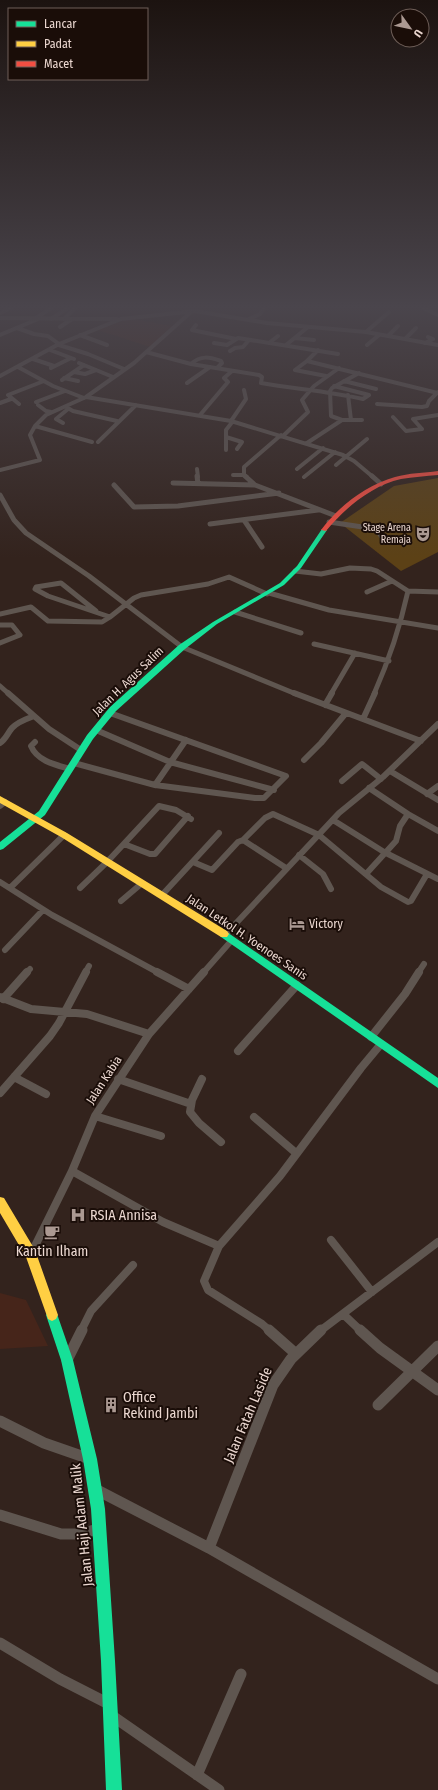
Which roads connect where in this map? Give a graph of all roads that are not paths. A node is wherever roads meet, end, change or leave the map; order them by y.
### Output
1 (330, 391) edge
2 (16, 392) edge
3 (64, 392) edge
4 (67, 392) edge
5 (94, 392) edge
6 (220, 392) edge
7 (244, 392) edge
8 (307, 392) edge
9 (332, 392) edge
10 (358, 392) edge
11 (372, 392) edge
12 (438, 392) edge
13 (369, 394) junction
14 (348, 395) junction
15 (85, 398) junction
16 (10, 399) junction
17 (0, 402) edge
18 (19, 404) dead end
19 (377, 404) dead end
20 (136, 405) junction
21 (68, 408) junction
22 (51, 412) junction
23 (200, 415) junction
24 (438, 415) edge
25 (393, 417) dead end
26 (342, 420) junction
27 (351, 420) junction
28 (362, 420) dead end
29 (117, 421) dead end
30 (232, 421) junction
31 (63, 422) dead end
32 (35, 426) junction
33 (282, 436) junction
34 (226, 437) junction
35 (367, 439) dead end
36 (92, 442) dead end
37 (98, 442) dead end
38 (307, 443) junction
39 (323, 448) junction
40 (237, 449) dead end
41 (226, 450) dead end
42 (335, 452) junction
43 (347, 457) junction
44 (336, 465) dead end
45 (197, 469) dead end
46 (297, 469) dead end
47 (0, 470) edge
48 (438, 473) edge
49 (244, 474) junction
50 (233, 475) dead end
51 (304, 477) dead end
52 (173, 483) dead end
53 (198, 484) junction
54 (381, 484) junction
55 (114, 485) dead end
56 (255, 485) junction
57 (279, 493) junction
58 (0, 495) edge
59 (319, 510) junction
60 (333, 519) junction
61 (244, 520) junction
62 (210, 524) dead end
63 (382, 536) dead end
64 (262, 547) dead end
65 (295, 571) junction
66 (392, 581) junction
67 (408, 591) junction
68 (367, 592) dead end
69 (438, 592) edge
70 (268, 593) junction
71 (125, 605) junction
72 (96, 611) junction
73 (235, 612) junction
74 (0, 614) edge
75 (110, 617) junction
76 (401, 623) junction
77 (0, 624) edge
78 (438, 628) edge
79 (301, 633) dead end
80 (0, 643) edge
81 (314, 644) dead end
82 (182, 647) junction
83 (355, 653) junction
84 (390, 661) junction
85 (1, 688) edge
86 (325, 705) junction
87 (110, 713) junction
88 (346, 713) junction
89 (34, 716) junction
90 (363, 719) junction
91 (438, 724) edge
92 (96, 730) junction
93 (186, 740) junction
94 (420, 741) junction
95 (35, 742) dead end
96 (0, 743) edge
97 (81, 750) junction
98 (304, 760) dead end
99 (170, 762) junction
100 (72, 766) junction
101 (390, 771) junction
102 (381, 779) junction
103 (342, 782) dead end
104 (155, 785) junction
105 (438, 786) edge
106 (369, 788) junction
107 (274, 790) junction
108 (427, 794) junction
109 (438, 800) edge
110 (2, 802) edge
111 (408, 814) junction
112 (36, 819) junction
113 (333, 820) junction
114 (438, 831) edge
115 (219, 833) dead end
116 (64, 835) junction
117 (319, 835) junction
118 (243, 840) junction
119 (124, 844) junction
120 (0, 847) edge
121 (384, 852) junction
122 (299, 855) junction
123 (107, 862) junction
124 (193, 862) junction
125 (286, 868) junction
126 (366, 874) junction
127 (427, 874) junction
128 (437, 877) edge
129 (0, 882) edge
130 (141, 884) junction
131 (10, 888) junction
132 (80, 888) dead end
133 (331, 889) dead end
134 (162, 895) junction
135 (121, 901) dead end
136 (43, 910) junction
137 (228, 938) junction
138 (5, 950) dead end
139 (424, 964) dead end
140 (89, 966) dead end
141 (30, 968) dead end
142 (297, 985) junction
143 (189, 989) junction
144 (2, 998) edge
145 (64, 1012) junction
146 (149, 1034) junction
147 (371, 1037) junction
148 (380, 1044) junction
149 (238, 1051) dead end
150 (14, 1077) junction
151 (118, 1079) junction
152 (202, 1079) dead end
153 (438, 1084) edge
154 (0, 1093) edge
155 (46, 1094) dead end
156 (191, 1104) junction
157 (95, 1116) junction
158 (254, 1117) dead end
159 (161, 1136) dead end
160 (221, 1142) dead end
161 (296, 1154) junction
162 (72, 1171) junction
163 (0, 1202) edge
164 (331, 1240) dead end
165 (438, 1242) edge
166 (219, 1246) junction
167 (31, 1254) junction
168 (133, 1265) dead end
169 (372, 1292) junction
170 (342, 1314) junction
171 (438, 1346) edge
172 (295, 1352) junction
173 (67, 1360) junction
174 (411, 1372) junction
175 (438, 1390) edge
176 (378, 1405) dead end
177 (0, 1421) edge
178 (90, 1459) junction
179 (95, 1490) junction
180 (0, 1515) edge
181 (98, 1530) junction
182 (209, 1548) junction
183 (0, 1643) edge
184 (241, 1674) dead end
185 (438, 1679) edge
186 (109, 1708) junction
187 (198, 1775) junction
188 (114, 1790) edge
189 (218, 1790) edge

1 - 26 street
2 - 16 street
3 - 22 street
4 - 15 street
5 - 15 street
6 - 23 street
7 - 30 street
8 - 33 street
9 - 14 street
10 - 13 street
11 - 13 street
12 - 19 street
13 - 14 street
14 - 27 street
15 - 20 street
15 - 21 street
16 - 17 street
16 - 18 street
20 - 23 street
20 - 37 street
21 - 22 street
21 - 29 street
21 - 31 street
22 - 32 street
23 - 30 street
24 - 25 street
26 - 27 street
26 - 38 street
27 - 28 street
30 - 33 street
30 - 34 street
32 - 36 street
32 - 47 street
33 - 38 street
33 - 49 street
34 - 40 street
34 - 41 street
35 - 43 street
38 - 39 street
39 - 42 street
39 - 46 street
42 - 43 street
42 - 51 street
43 - 44 street
43 - 54 street
45 - 53 street
48 - 54 main road, Jalan H. Agus Salim
49 - 50 street
49 - 56 street
52 - 53 street
53 - 56 street
54 - 60 main road, Jalan H. Agus Salim
55 - 57 street
56 - 57 street
57 - 59 street
58 - 71 street
59 - 60 street
59 - 61 street
60 - 63 street
60 - 65 main road, Jalan H. Agus Salim
61 - 62 street
61 - 64 street
65 - 66 street
65 - 70 main road, Jalan H. Agus Salim
66 - 67 street
66 - 68 street
67 - 69 street
67 - 76 street
70 - 71 street
70 - 73 main road, Jalan H. Agus Salim
70 - 76 street
71 - 75 street
71 - 82 street
72 - 72 street
72 - 75 street
73 - 79 street
73 - 82 main road, Jalan H. Agus Salim
74 - 75 street
76 - 78 street
76 - 84 street
77 - 80 street
81 - 83 street
82 - 86 street
82 - 87 main road, Jalan H. Agus Salim
83 - 84 street
83 - 86 street
84 - 90 street
85 - 89 street
86 - 88 street
87 - 92 main road, Jalan H. Agus Salim
87 - 93 street
88 - 90 street
88 - 98 street
89 - 96 street
89 - 97 street
90 - 94 street
91 - 94 street, Jalan Kabia
92 - 97 main road, Jalan H. Agus Salim
92 - 99 street
93 - 99 street
93 - 107 street
94 - 101 street, Jalan Kabia
95 - 100 street
97 - 100 main road, Jalan H. Agus Salim
99 - 104 street
99 - 107 street
100 - 104 street
100 - 112 main road, Jalan H. Agus Salim
101 - 102 street, Jalan Kabia
101 - 108 street
102 - 103 street
102 - 106 street, Jalan Kabia
104 - 107 street
105 - 108 street
106 - 111 street
106 - 113 street, Jalan Kabia
108 - 109 street
110 - 112 main road, Jalan Letkol H. Yoenoes Sanis
111 - 114 street
111 - 121 street
112 - 116 main road, Jalan Letkol H. Yoenoes Sanis
112 - 120 main road
113 - 117 street, Jalan Kabia
113 - 121 street
115 - 124 street
116 - 123 main road, Jalan Letkol H. Yoenoes Sanis
116 - 131 street
117 - 118 street
117 - 122 street, Jalan Kabia
117 - 126 street
118 - 124 street
118 - 125 street
119 - 119 street
119 - 123 street
121 - 126 street
121 - 127 street
122 - 125 street, Jalan Kabia
122 - 133 street
123 - 130 main road, Jalan Letkol H. Yoenoes Sanis
123 - 132 street
124 - 134 street
125 - 137 street, Jalan Kabia
126 - 127 street
127 - 128 street
129 - 131 street
130 - 134 main road, Jalan Letkol H. Yoenoes Sanis
130 - 135 street
131 - 136 street
134 - 137 main road, Jalan Letkol H. Yoenoes Sanis
136 - 138 street
136 - 143 street
137 - 142 main road, Jalan Letkol H. Yoenoes Sanis
137 - 143 street, Jalan Kabia
139 - 147 street
140 - 145 street
141 - 144 street
142 - 147 main road, Jalan Letkol H. Yoenoes Sanis
142 - 149 street
143 - 146 street, Jalan Kabia
144 - 145 street
145 - 146 street
145 - 150 street
146 - 151 street, Jalan Kabia
147 - 148 main road, Jalan Letkol H. Yoenoes Sanis
148 - 153 main road, Jalan Letkol H. Yoenoes Sanis
148 - 161 street
150 - 154 street
150 - 155 street
151 - 156 street
151 - 157 street, Jalan Kabia
152 - 156 street
156 - 160 street
157 - 159 street
157 - 162 street, Jalan Kabia
158 - 161 street
161 - 166 street
162 - 166 street
162 - 167 street, Jalan Kabia
163 - 167 main road, Jalan Haji Adam Malik
164 - 169 street
165 - 169 street, Jalan Fatah Laside
166 - 172 street
167 - 173 main road, Jalan Haji Adam Malik
168 - 173 street
169 - 170 street, Jalan Fatah Laside
170 - 172 street, Jalan Fatah Laside
170 - 174 street
171 - 174 street
172 - 182 street, Jalan Fatah Laside
173 - 178 main road, Jalan Haji Adam Malik
174 - 175 street
174 - 176 street
177 - 178 street
178 - 179 main road, Jalan Haji Adam Malik
179 - 181 main road, Jalan Haji Adam Malik
179 - 182 street
180 - 181 street
181 - 186 main road, Jalan Haji Adam Malik
182 - 185 street
183 - 186 street
184 - 187 street
186 - 187 street
186 - 188 main road, Jalan Haji Adam Malik
187 - 189 street

